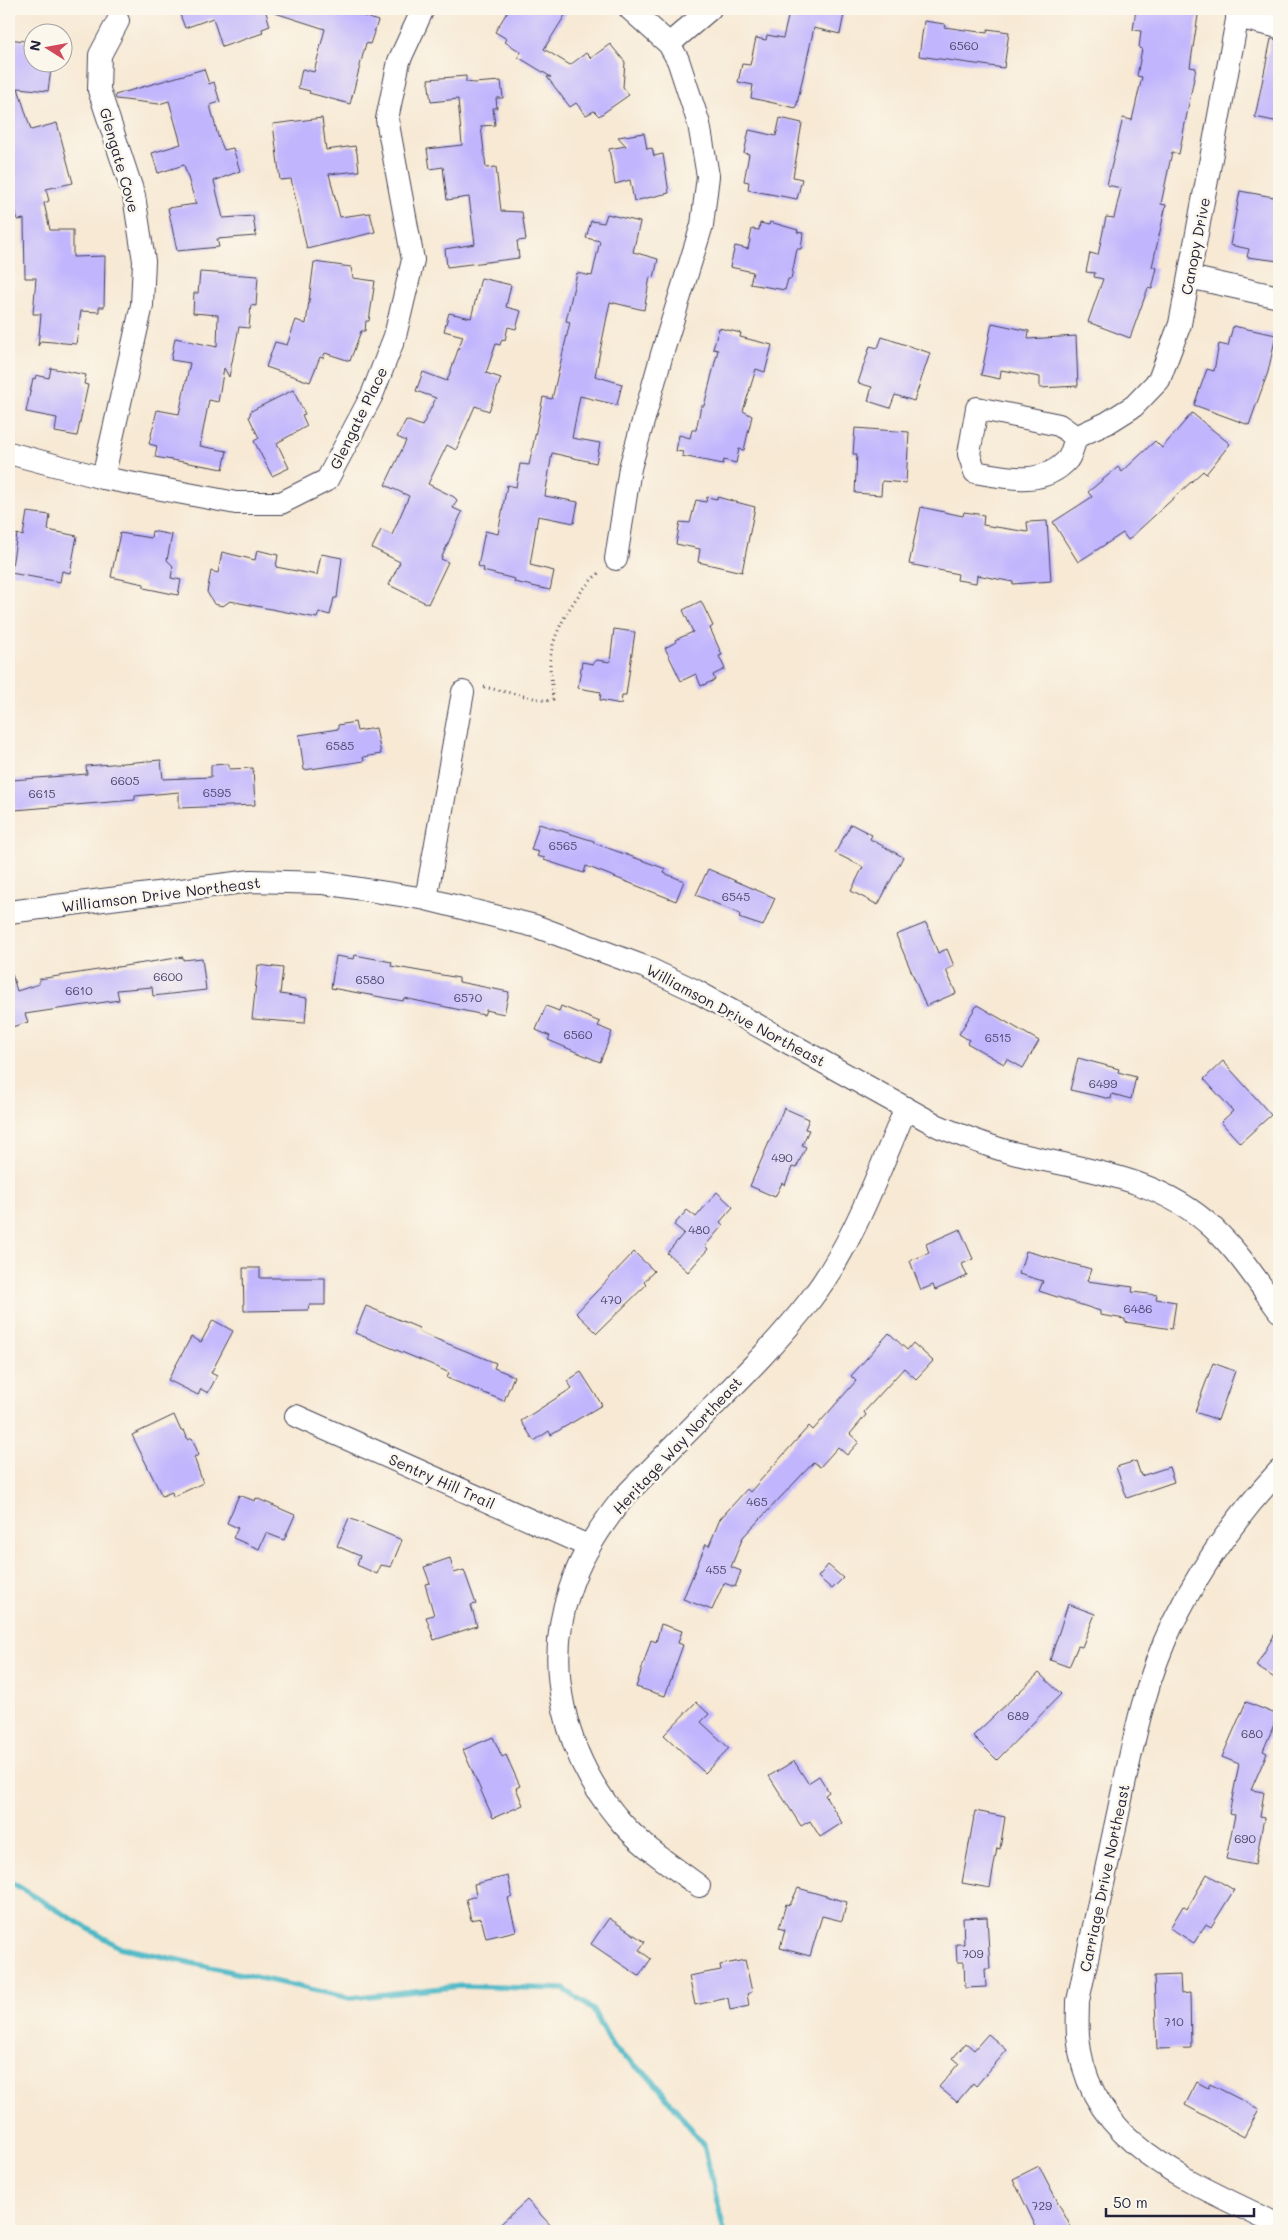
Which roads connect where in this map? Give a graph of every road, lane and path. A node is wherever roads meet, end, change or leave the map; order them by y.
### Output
1 (423, 9) edge
2 (630, 9) edge
3 (710, 9) edge
4 (1238, 13) edge
5 (118, 21) dead end
6 (1279, 26) edge
7 (668, 44) junction
8 (1189, 277) junction
9 (1279, 297) edge
10 (1076, 437) junction
11 (9, 453) edge
12 (103, 478) junction
13 (616, 559) joint
14 (463, 692) joint
15 (426, 899) junction
16 (9, 912) edge
17 (906, 1108) junction
18 (1279, 1311) edge
19 (296, 1416) dead end
20 (1279, 1471) edge
21 (588, 1546) junction
22 (699, 1886) dead end
23 (1278, 2227) edge

1 - 12 street, Glengate Place
2 - 7 street
3 - 7 street
4 - 6 street
4 - 8 street, Canopy Drive
5 - 12 street, Glengate Cove
7 - 13 street
8 - 9 street
8 - 10 street, Canopy Drive
10 - 10 street
11 - 12 street, Glengate Place
13 - 14 path
14 - 15 street
15 - 16 street, Williamson Drive Northeast
15 - 17 street, Williamson Drive Northeast
17 - 18 street, Williamson Drive Northeast
17 - 21 street, Heritage Way Northeast
19 - 21 street, Sentry Hill Trail
20 - 23 street, Carriage Drive Northeast
21 - 22 street, Heritage Way Northeast

